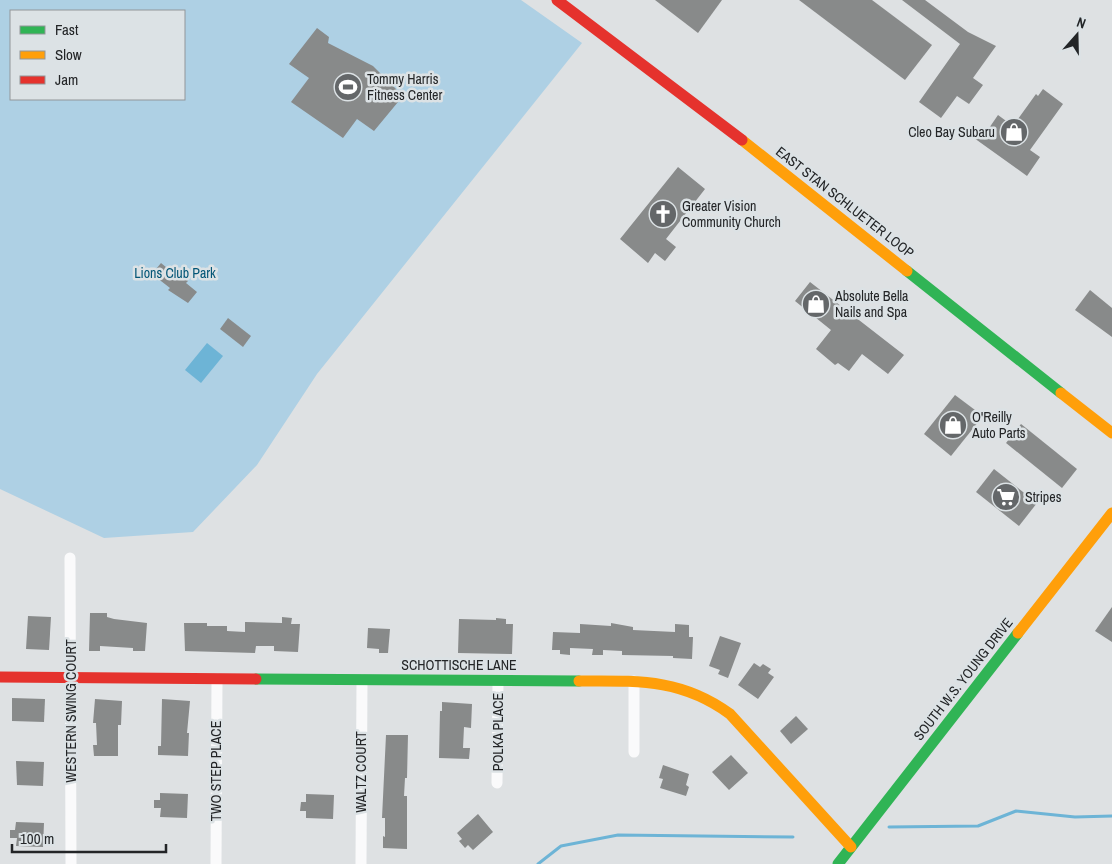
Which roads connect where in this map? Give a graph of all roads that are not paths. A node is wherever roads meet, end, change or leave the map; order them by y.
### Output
1 (557, 0) edge
2 (1112, 433) edge
3 (1112, 513) edge
4 (70, 558) dead end
5 (0, 677) edge
6 (72, 678) junction
7 (217, 679) junction
8 (362, 680) junction
9 (498, 680) junction
10 (634, 681) junction
11 (634, 752) dead end
12 (497, 783) dead end
13 (851, 847) junction
14 (71, 864) edge
15 (216, 864) edge
16 (361, 864) edge
17 (838, 864) edge

1 - 2 main road, EAST STAN SCHLUETER LOOP
3 - 13 main road, SOUTH W.S. YOUNG DRIVE
4 - 6 street, WESTERN SWING COURT
5 - 6 main road, SCHOTTISCHE LANE
6 - 7 main road, SCHOTTISCHE LANE
6 - 14 street, WESTERN SWING COURT
7 - 8 main road, SCHOTTISCHE LANE
7 - 15 street, TWO STEP PLACE
8 - 9 main road, SCHOTTISCHE LANE
8 - 16 street, WALTZ COURT
9 - 10 main road, SCHOTTISCHE LANE
9 - 12 street, POLKA PLACE
10 - 11 street
10 - 13 main road, SCHOTTISCHE LANE
13 - 17 main road, SOUTH W.S. YOUNG DRIVE

